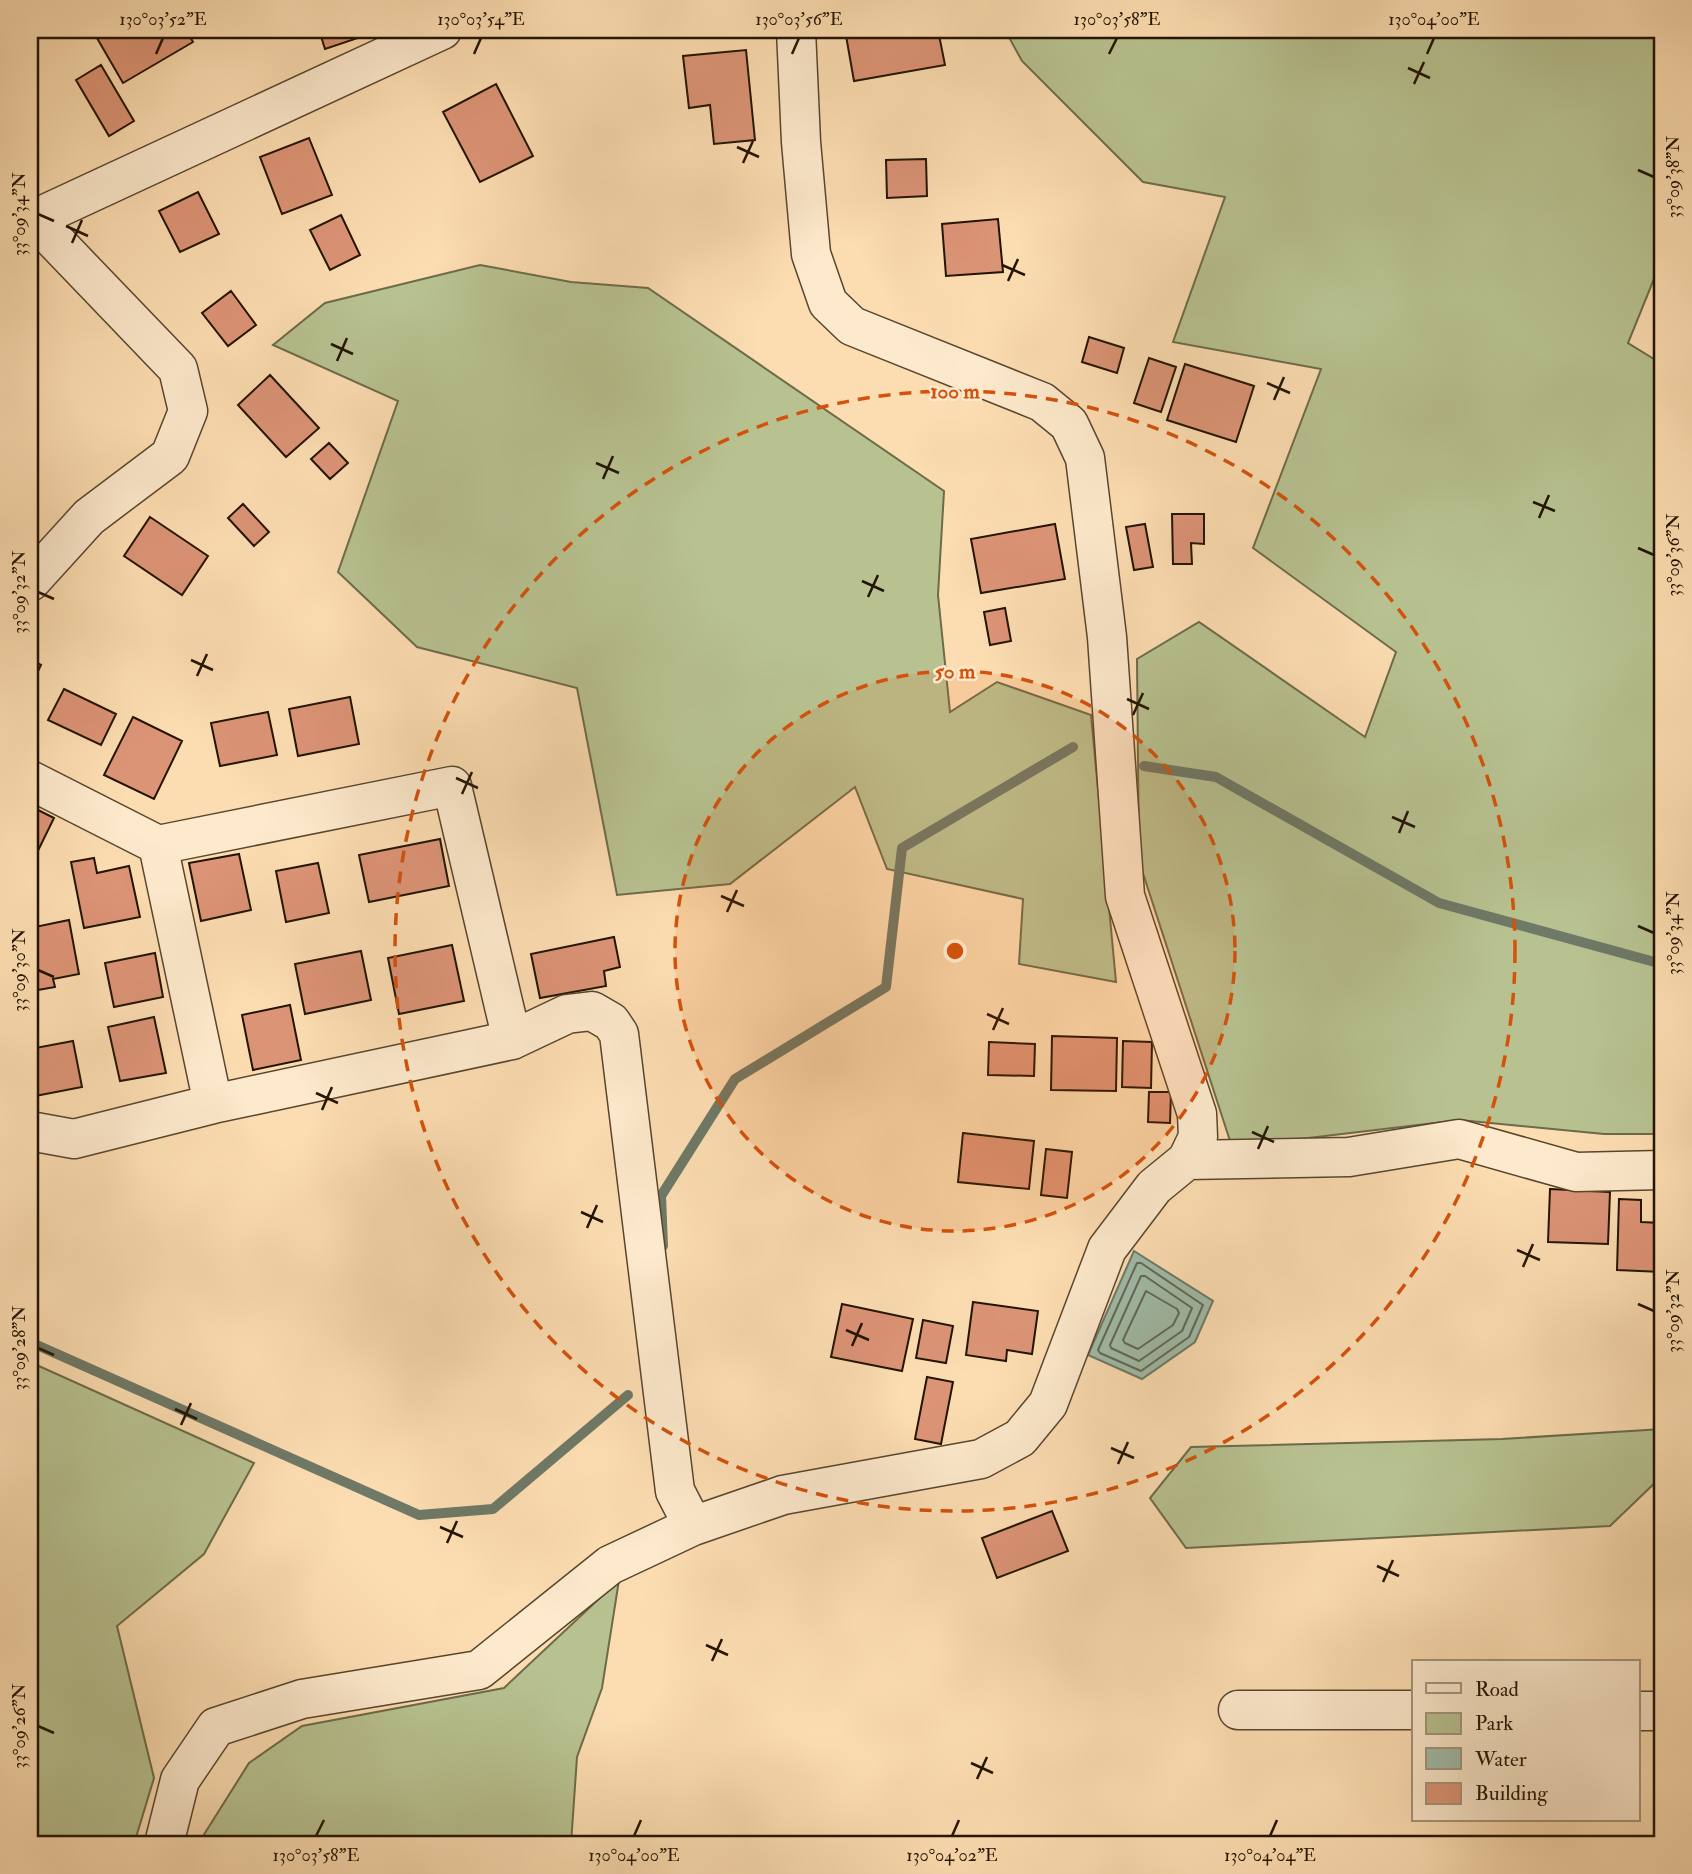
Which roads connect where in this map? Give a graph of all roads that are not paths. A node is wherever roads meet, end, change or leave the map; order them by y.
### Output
1 (442, 30) edge
2 (796, 30) edge
3 (32, 219) edge
4 (30, 582) edge
5 (30, 780) edge
6 (158, 845) junction
7 (512, 1040) junction
8 (212, 1104) junction
9 (30, 1131) edge
10 (1187, 1160) junction
11 (1662, 1170) edge
12 (693, 1526) junction
13 (1238, 1710) dead end
14 (1412, 1710) edge
15 (1640, 1711) edge
16 (1662, 1711) edge
17 (164, 1844) edge

1 - 3 street
2 - 10 street
3 - 4 street
5 - 6 street
6 - 7 street
6 - 8 street
7 - 8 street
7 - 12 street
8 - 9 street
10 - 11 street
10 - 12 street
12 - 17 street
13 - 14 street
15 - 16 street

